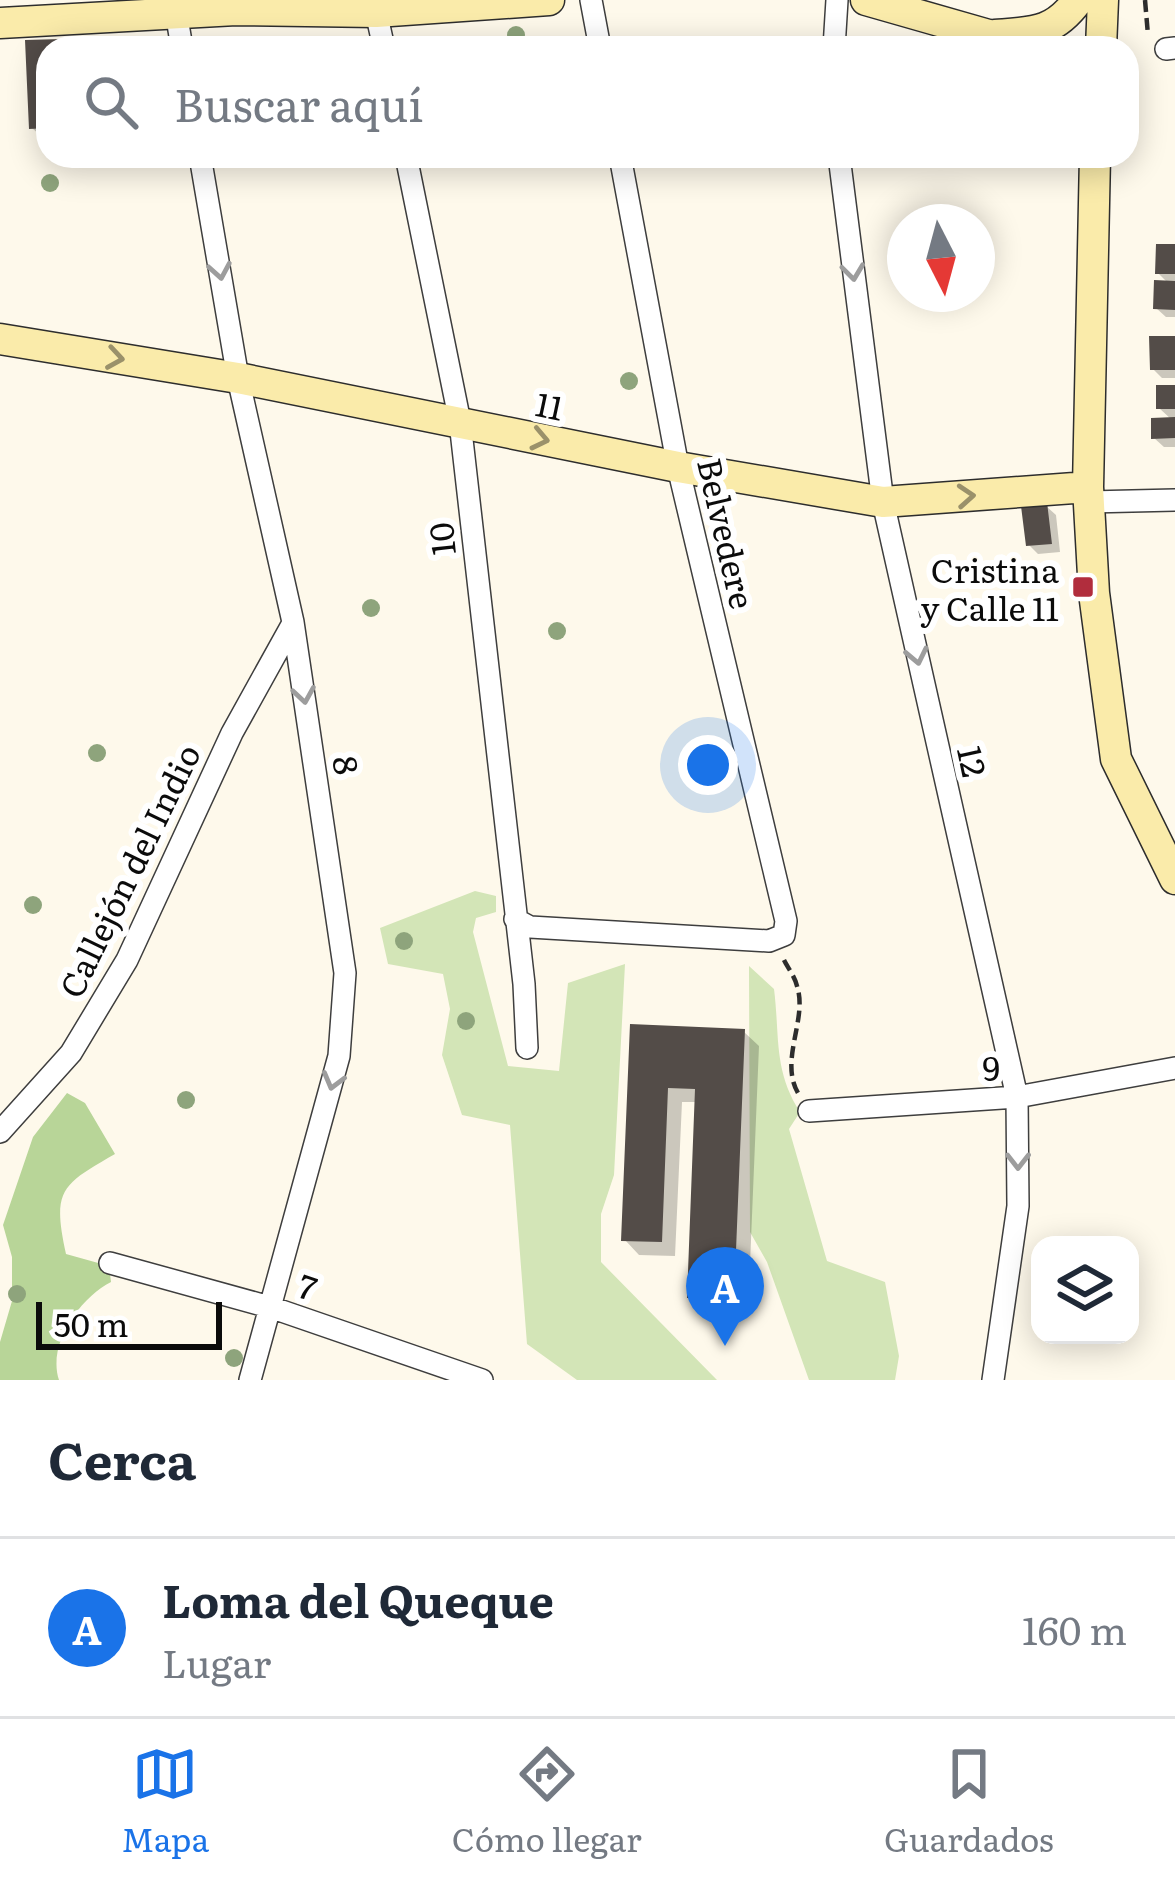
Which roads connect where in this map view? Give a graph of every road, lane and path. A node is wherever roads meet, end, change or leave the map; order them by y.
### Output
1 (550, 0) edge
2 (591, 0) edge
3 (837, 0) edge
4 (866, 0) edge
5 (1078, 0) edge
6 (1103, 0) edge
7 (1144, 0) edge
8 (519, 1) edge
9 (235, 5) edge
10 (31, 11) edge
11 (176, 12) junction
12 (376, 12) junction
13 (0, 22) edge
14 (180, 36) edge
15 (381, 36) edge
16 (598, 36) edge
17 (835, 36) edge
18 (985, 36) edge
19 (1022, 36) edge
20 (1102, 36) edge
21 (1171, 48) edge
22 (202, 168) edge
23 (408, 168) edge
24 (622, 168) edge
25 (840, 168) edge
26 (1095, 168) edge
27 (0, 339) edge
28 (238, 378) junction
29 (460, 422) junction
30 (678, 467) junction
31 (1089, 494) junction
32 (1175, 500) edge
33 (883, 502) junction
34 (293, 622) junction
35 (1175, 879) edge
36 (515, 920) junction
37 (769, 941) junction
38 (527, 1048) dead end
39 (1175, 1068) edge
40 (793, 1084) dead end
41 (1017, 1097) junction
42 (809, 1111) dead end
43 (0, 1132) edge
44 (110, 1263) dead end
45 (273, 1308) junction
46 (250, 1380) edge
47 (482, 1380) edge
48 (993, 1380) edge

1 - 8 main road
2 - 16 street
3 - 17 street
4 - 18 main road
5 - 19 main road
6 - 20 main road
7 - 21 path
8 - 12 main road
9 - 11 main road
9 - 12 main road
10 - 11 main road
10 - 13 main road
11 - 14 street
12 - 15 street
22 -> 28 street, 8
23 - 29 street, 10
24 - 30 street, Belvedere
25 -> 33 street, 12
26 - 31 main road
27 -> 28 main road, 11
28 - 29 main road, 11
28 - 34 street, 8
29 -> 30 main road, 11
29 - 36 street, 10
30 - 33 main road, 11
30 - 37 street, Belvedere
31 - 32 street, 11
33 -> 31 main road, 11
31 - 35 main road
33 -> 41 street, 12
34 - 43 street, Callejón del Indio
34 -> 45 street, 8
36 - 37 street
36 - 38 street, 10
37 - 40 path
39 - 41 street, 9
41 - 42 street, 9
41 -> 48 street, 12
44 - 45 street, 7
45 - 46 street, 8
45 - 47 street, 7

